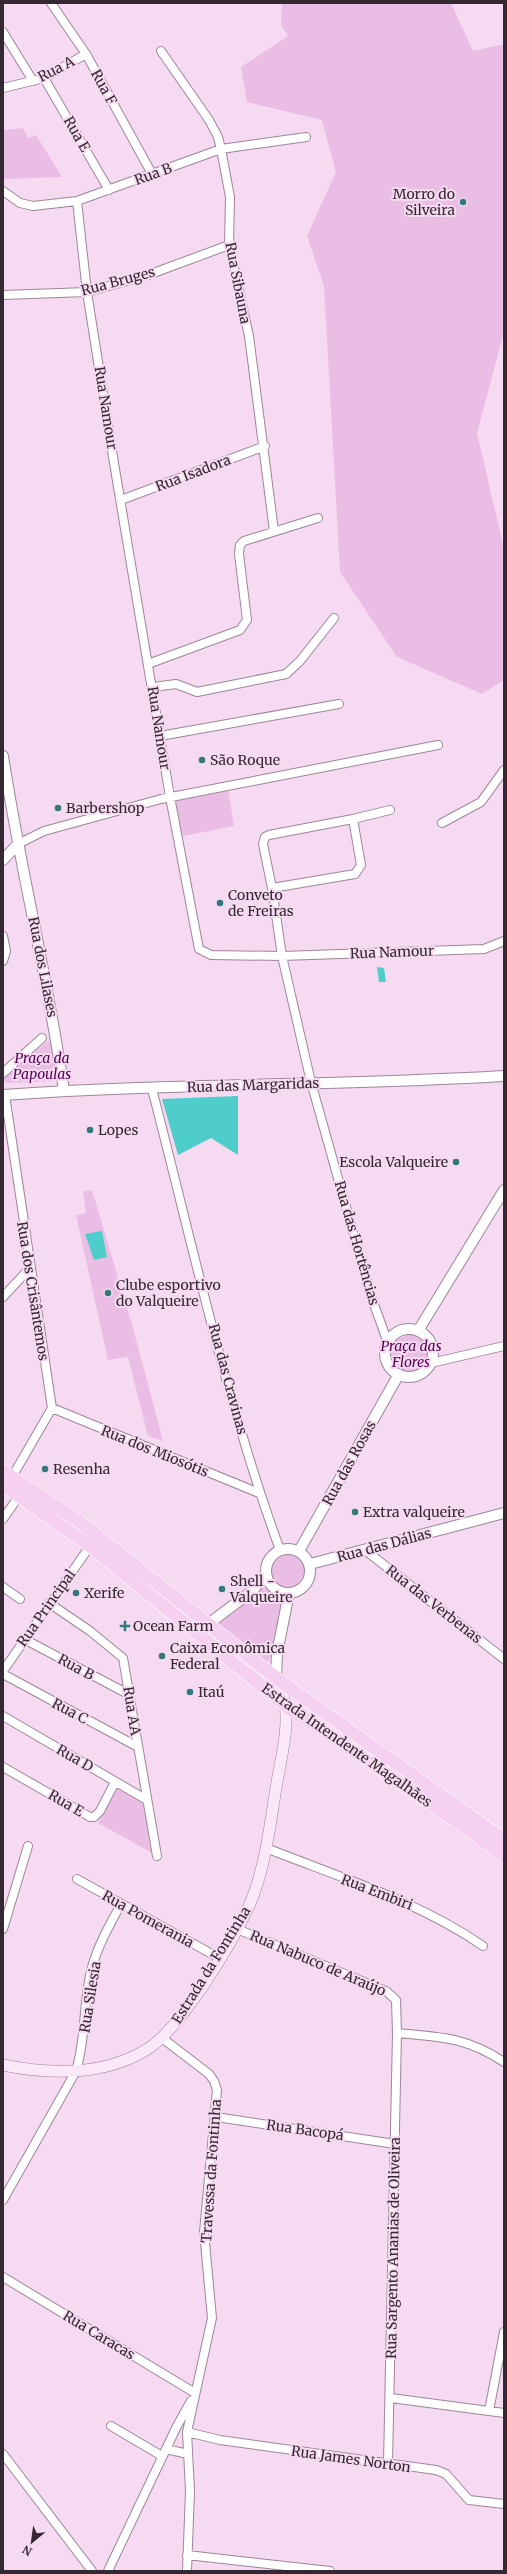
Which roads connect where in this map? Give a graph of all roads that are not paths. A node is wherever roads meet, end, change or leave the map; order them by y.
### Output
1 (52, 3) edge
2 (3, 32) edge
3 (161, 51) dead end
4 (86, 54) junction
5 (44, 78) junction
6 (33, 81) junction
7 (3, 88) edge
8 (306, 137) dead end
9 (222, 149) junction
10 (152, 174) junction
11 (109, 190) junction
12 (3, 191) edge
13 (77, 201) junction
14 (229, 245) junction
15 (87, 292) junction
16 (3, 295) edge
17 (265, 446) junction
18 (121, 500) junction
19 (318, 518) dead end
20 (274, 531) junction
21 (334, 618) dead end
22 (148, 664) junction
23 (153, 687) junction
24 (339, 704) dead end
25 (160, 736) junction
26 (438, 745) dead end
27 (3, 756) edge
28 (504, 770) edge
29 (170, 797) junction
30 (390, 810) dead end
31 (353, 819) junction
32 (442, 823) dead end
33 (18, 844) junction
34 (3, 860) edge
35 (272, 888) junction
36 (3, 936) edge
37 (504, 941) edge
38 (282, 956) junction
39 (3, 961) edge
40 (42, 1038) dead end
41 (4, 1070) edge
42 (504, 1076) edge
43 (311, 1082) junction
44 (152, 1089) junction
45 (64, 1091) junction
46 (4, 1095) edge
47 (504, 1190) edge
48 (29, 1269) junction
49 (3, 1297) edge
50 (418, 1331) junction
51 (388, 1342) junction
52 (504, 1346) edge
53 (431, 1363) junction
54 (399, 1374) junction
55 (52, 1408) junction
56 (6, 1478) edge
57 (259, 1492) junction
58 (19, 1496) junction
59 (504, 1513) edge
60 (3, 1519) edge
61 (90, 1546) junction
62 (280, 1550) junction
63 (365, 1550) junction
64 (299, 1551) junction
65 (310, 1564) junction
66 (266, 1574) junction
67 (3, 1587) edge
68 (289, 1593) junction
69 (20, 1599) dead end
70 (49, 1603) junction
71 (208, 1626) junction
72 (24, 1639) junction
73 (206, 1642) junction
74 (504, 1659) edge
75 (3, 1673) edge
76 (276, 1678) junction
77 (128, 1694) junction
78 (285, 1705) junction
79 (3, 1716) edge
80 (138, 1747) junction
81 (3, 1767) edge
82 (115, 1782) junction
83 (147, 1800) junction
84 (504, 1840) edge
85 (28, 1846) dead end
86 (266, 1848) junction
87 (157, 1856) dead end
88 (504, 1856) edge
89 (77, 1879) dead end
90 (121, 1904) junction
91 (3, 1929) edge
92 (237, 1929) junction
93 (483, 1946) dead end
94 (219, 1958) junction
95 (397, 2033) junction
96 (162, 2038) junction
97 (504, 2062) edge
98 (3, 2065) edge
99 (76, 2071) junction
100 (216, 2117) junction
101 (394, 2144) junction
102 (3, 2200) edge
103 (3, 2277) edge
104 (504, 2332) edge
105 (195, 2396) junction
106 (391, 2398) junction
107 (490, 2411) junction
108 (504, 2413) edge
109 (110, 2426) dead end
110 (186, 2432) junction
111 (164, 2452) junction
112 (3, 2454) edge
113 (188, 2454) junction
114 (388, 2464) junction
115 (504, 2504) edge
116 (187, 2555) junction
117 (92, 2571) edge
118 (108, 2571) edge
119 (188, 2571) edge
120 (330, 2571) edge

1 - 4 street, Rua F
2 - 6 street
3 - 9 street, Rua Sibauna
4 - 5 street, Rua A
4 - 10 street, Rua F
5 - 6 street, Rua A
5 - 11 street, Rua E
6 - 7 street, Rua A
8 - 9 street, Rua B
9 - 10 street, Rua B
9 - 14 street, Rua Sibauna
10 - 11 street, Rua B
11 - 13 street, Rua B
12 - 13 street, Rua B
13 - 15 street, Rua Namour
14 - 15 street, Rua Bruges
14 - 17 street, Rua Sibauna
15 - 16 street, Rua Bruges
15 - 18 street, Rua Namour
17 - 18 street, Rua Isadora
17 - 20 street, Rua Sibauna
18 - 22 street, Rua Namour
19 - 20 street
20 - 22 street
21 - 23 street
22 - 23 street, Rua Namour
23 - 25 street, Rua Namour
24 - 25 street
25 - 29 street, Rua Namour
26 - 29 street
27 - 33 street, Rua dos Lilases
28 - 32 street
29 - 33 street
29 - 38 street, Rua Namour
30 - 31 street
31 - 35 street
31 - 35 street, Rua das Hortências
33 - 34 street
33 - 45 street, Rua dos Lilases
35 - 38 street, Rua das Hortências
36 - 39 street
37 - 38 street, Rua Namour
38 - 43 street, Rua das Hortências
40 - 41 street
42 - 43 street, Rua das Margaridas
43 - 44 street, Rua das Margaridas
43 - 51 street, Rua das Hortências
44 - 45 street, Rua das Margaridas
44 - 57 street, Rua das Cravinas
45 - 46 street, Rua das Margaridas
46 - 48 street, Rua dos Crisântemos
47 - 50 street
48 - 49 street
48 - 55 street, Rua dos Crisântemos
50 - 51 street
50 - 53 street
51 - 54 street
52 - 53 street
53 - 54 street
54 - 64 street, Rua das Rosas
55 - 56 street
55 - 57 street, Rua dos Miosótis
56 - 58 main road, Estrada Intendente Magalhães
56 - 71 main road, Estrada Intendente Magalhães
57 - 62 street, Rua das Cravinas
58 - 60 street
58 - 61 main road, Estrada Intendente Magalhães
59 - 63 street, Rua das Dálias
61 - 70 street, Rua Principal
61 - 73 main road, Estrada Intendente Magalhães
62 - 64 street
62 - 66 street
63 - 65 street, Rua das Dálias
63 - 74 street, Rua das Verbenas
64 - 65 street
65 - 68 street
66 - 68 street
66 - 71 street
67 - 69 street
68 - 76 street
70 - 72 street, Rua Principal
70 - 77 street, Rua AA
71 - 73 street
71 - 76 main road, Estrada Intendente Magalhães
72 - 75 street, Rua Principal
72 - 77 street, Rua B
73 - 78 main road, Estrada Intendente Magalhães
75 - 80 street, Rua C
76 - 78 main road, Estrada da Fontinha
76 - 84 main road, Estrada Intendente Magalhães
77 - 80 street, Rua AA
78 - 86 main road, Estrada da Fontinha
78 - 88 main road, Estrada Intendente Magalhães
79 - 82 street, Rua D
80 - 83 street, Rua AA
81 - 82 street, Rua E
82 - 83 street, Rua D
83 - 87 street, Rua AA
85 - 91 street
86 - 92 main road, Estrada da Fontinha
86 - 93 street, Rua Embiri
89 - 90 street, Rua Pomerania
90 - 94 street, Rua Pomerania
90 - 99 street, Rua Silesia
92 - 94 main road, Estrada da Fontinha
92 - 95 street, Rua Nabuco de Araújo
94 - 96 main road, Estrada da Fontinha
95 - 97 street
95 - 101 street, Rua Sargento Ananias de Oliveira
96 - 99 main road, Estrada da Fontinha
96 - 100 street, Travessa da Fontinha
98 - 99 main road, Estrada da Fontinha
99 - 102 street, Rua Silesia
100 - 101 street, Rua Bacopá
100 - 105 street, Travessa da Fontinha
101 - 106 street, Rua Sargento Ananias de Oliveira
103 - 105 street, Rua Caracas
104 - 107 street
105 - 110 street, Travessa da Fontinha
105 - 111 street, Travessa da Fontinha
106 - 107 street
106 - 114 street, Rua Sargento Ananias de Oliveira
107 - 108 street
109 - 111 street
110 - 113 street, Travessa da Fontinha
110 - 114 street, Rua James Norton
111 - 113 street
111 - 118 street, Travessa da Fontinha
112 - 117 street
113 - 116 street, Travessa da Fontinha
114 - 115 street, Rua James Norton
116 - 119 street, Travessa da Fontinha
116 - 120 street

